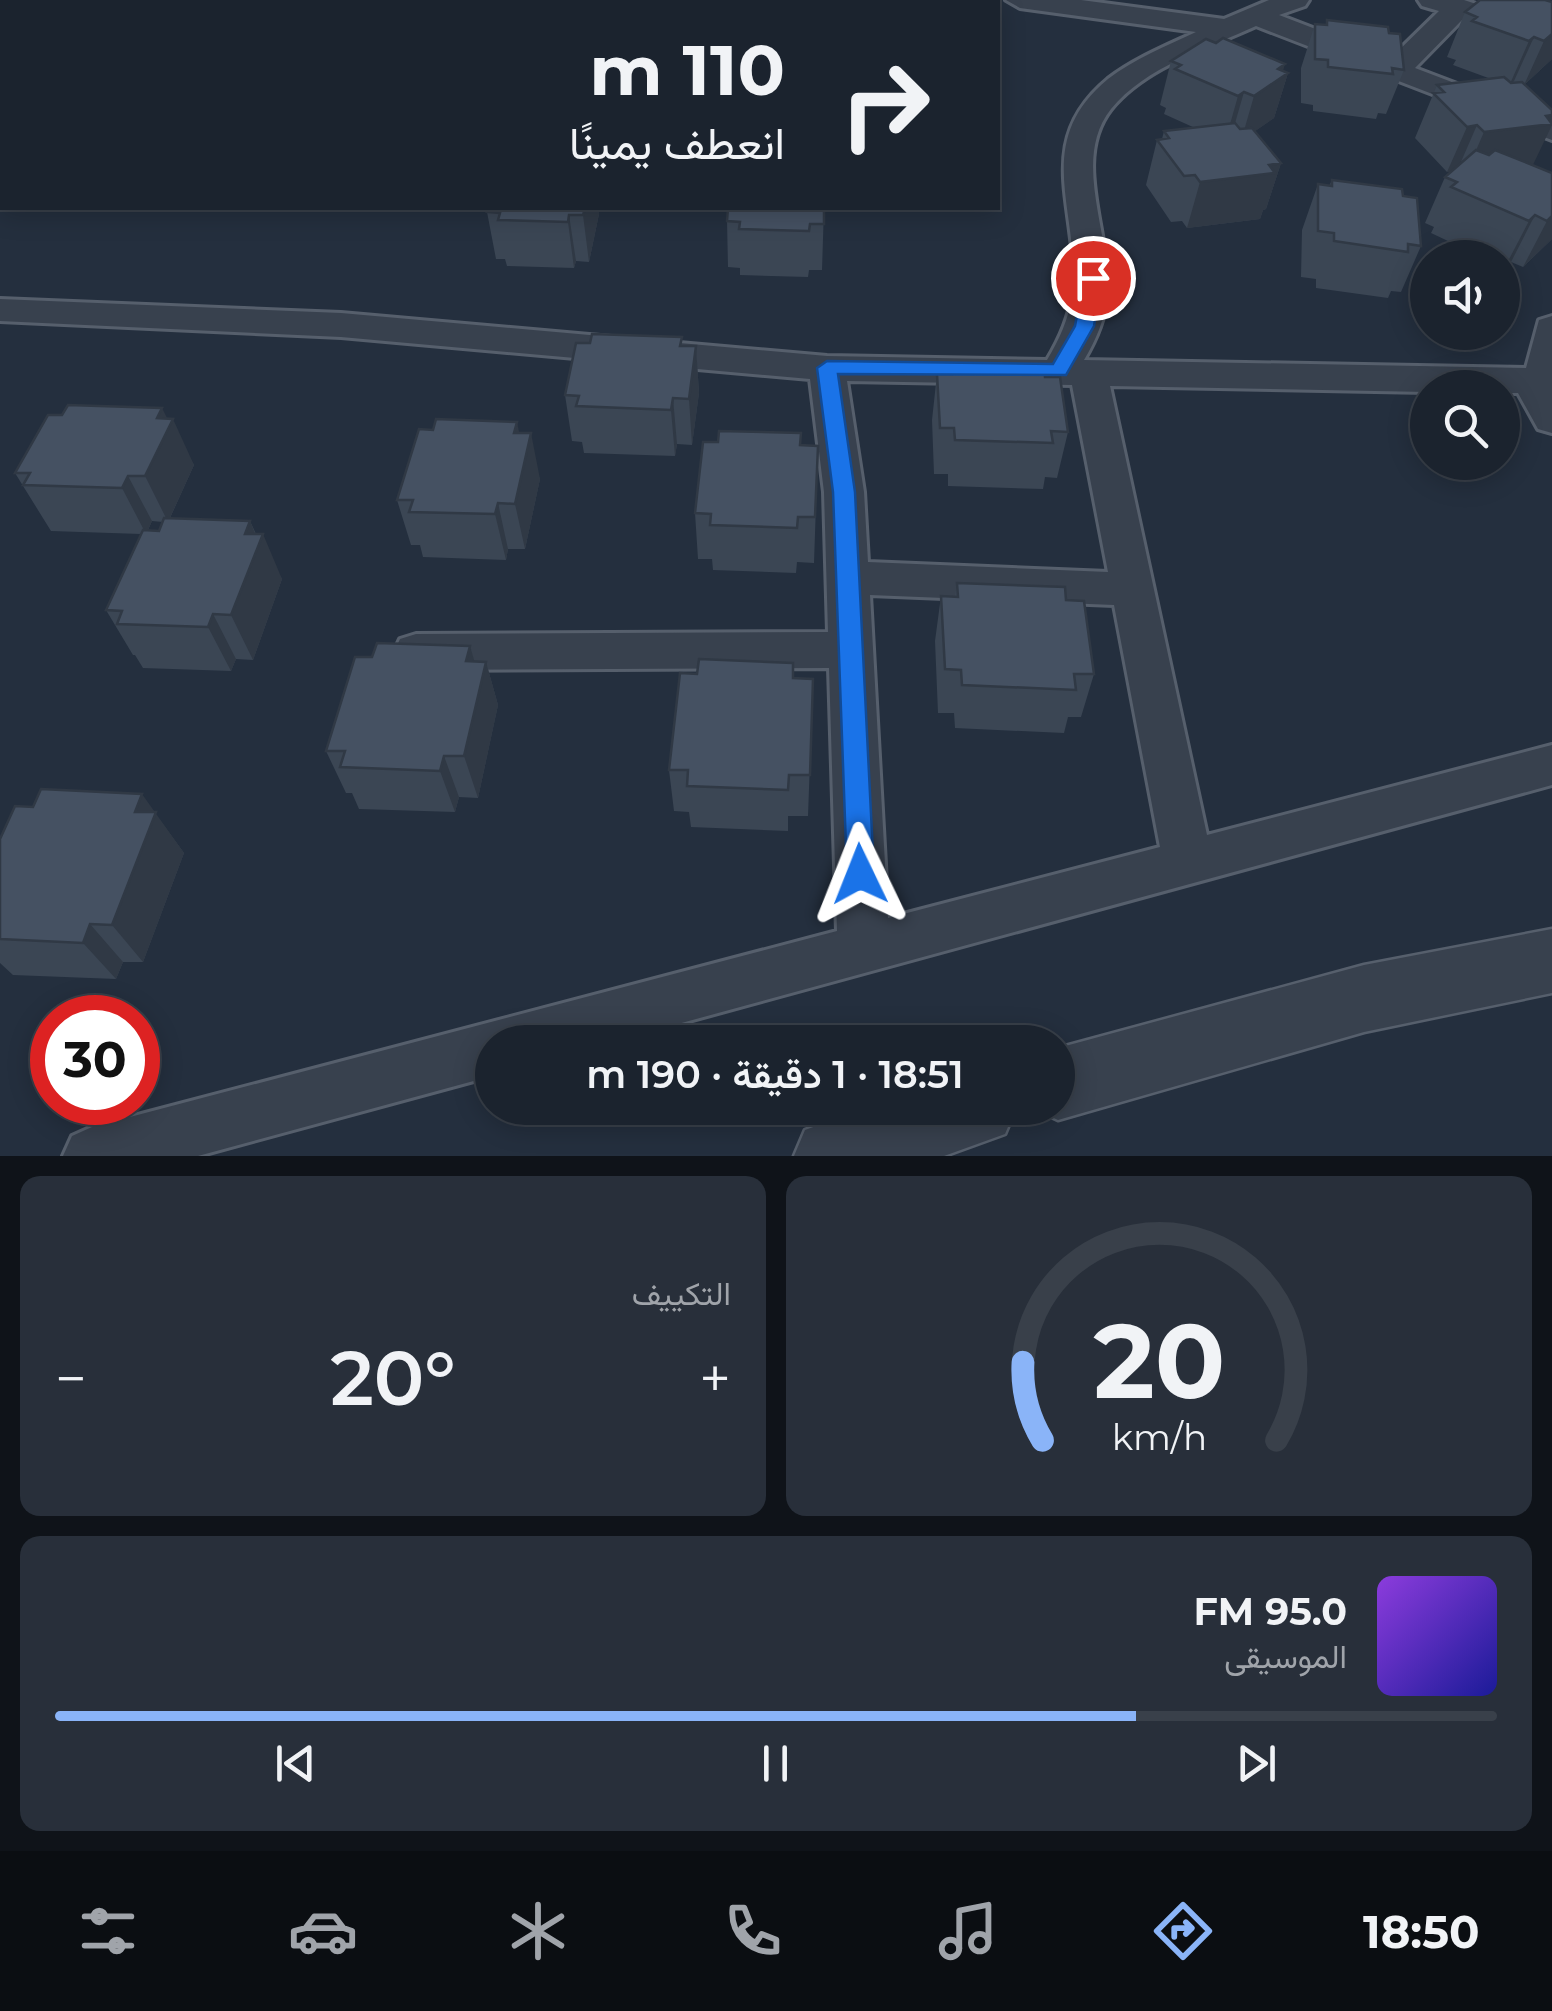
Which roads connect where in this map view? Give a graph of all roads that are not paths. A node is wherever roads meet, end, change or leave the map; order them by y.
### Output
1 (1020, 0) edge
2 (1296, 0) edge
3 (1446, 3) edge
4 (1242, 22) junction
5 (1552, 38) edge
6 (1396, 70) junction
7 (1552, 131) edge
8 (0, 310) edge
9 (1552, 328) edge
10 (827, 368) junction
11 (1074, 371) junction
12 (1536, 380) junction
13 (1552, 420) edge
14 (848, 578) junction
15 (1132, 589) junction
16 (850, 650) junction
17 (377, 653) edge
18 (1552, 765) edge
19 (1188, 862) junction
20 (864, 949) junction
21 (1552, 961) edge
22 (579, 1025) edge
23 (475, 1053) edge
24 (1075, 1079) edge
25 (927, 1125) edge
26 (92, 1156) edge
27 (831, 1156) edge

1 - 4 street
2 - 4 street
3 - 5 street
3 - 6 street
4 - 6 street
4 - 11 street
6 - 7 street
8 - 10 street
9 - 12 street
10 - 11 street
10 - 14 street
11 - 12 street
11 - 15 street
12 - 13 street
14 - 15 street
14 - 16 street
15 - 19 street
16 - 17 street
16 - 20 street
18 - 19 street
19 - 20 street
20 - 22 street
21 - 24 street
23 - 26 street
25 - 27 street

